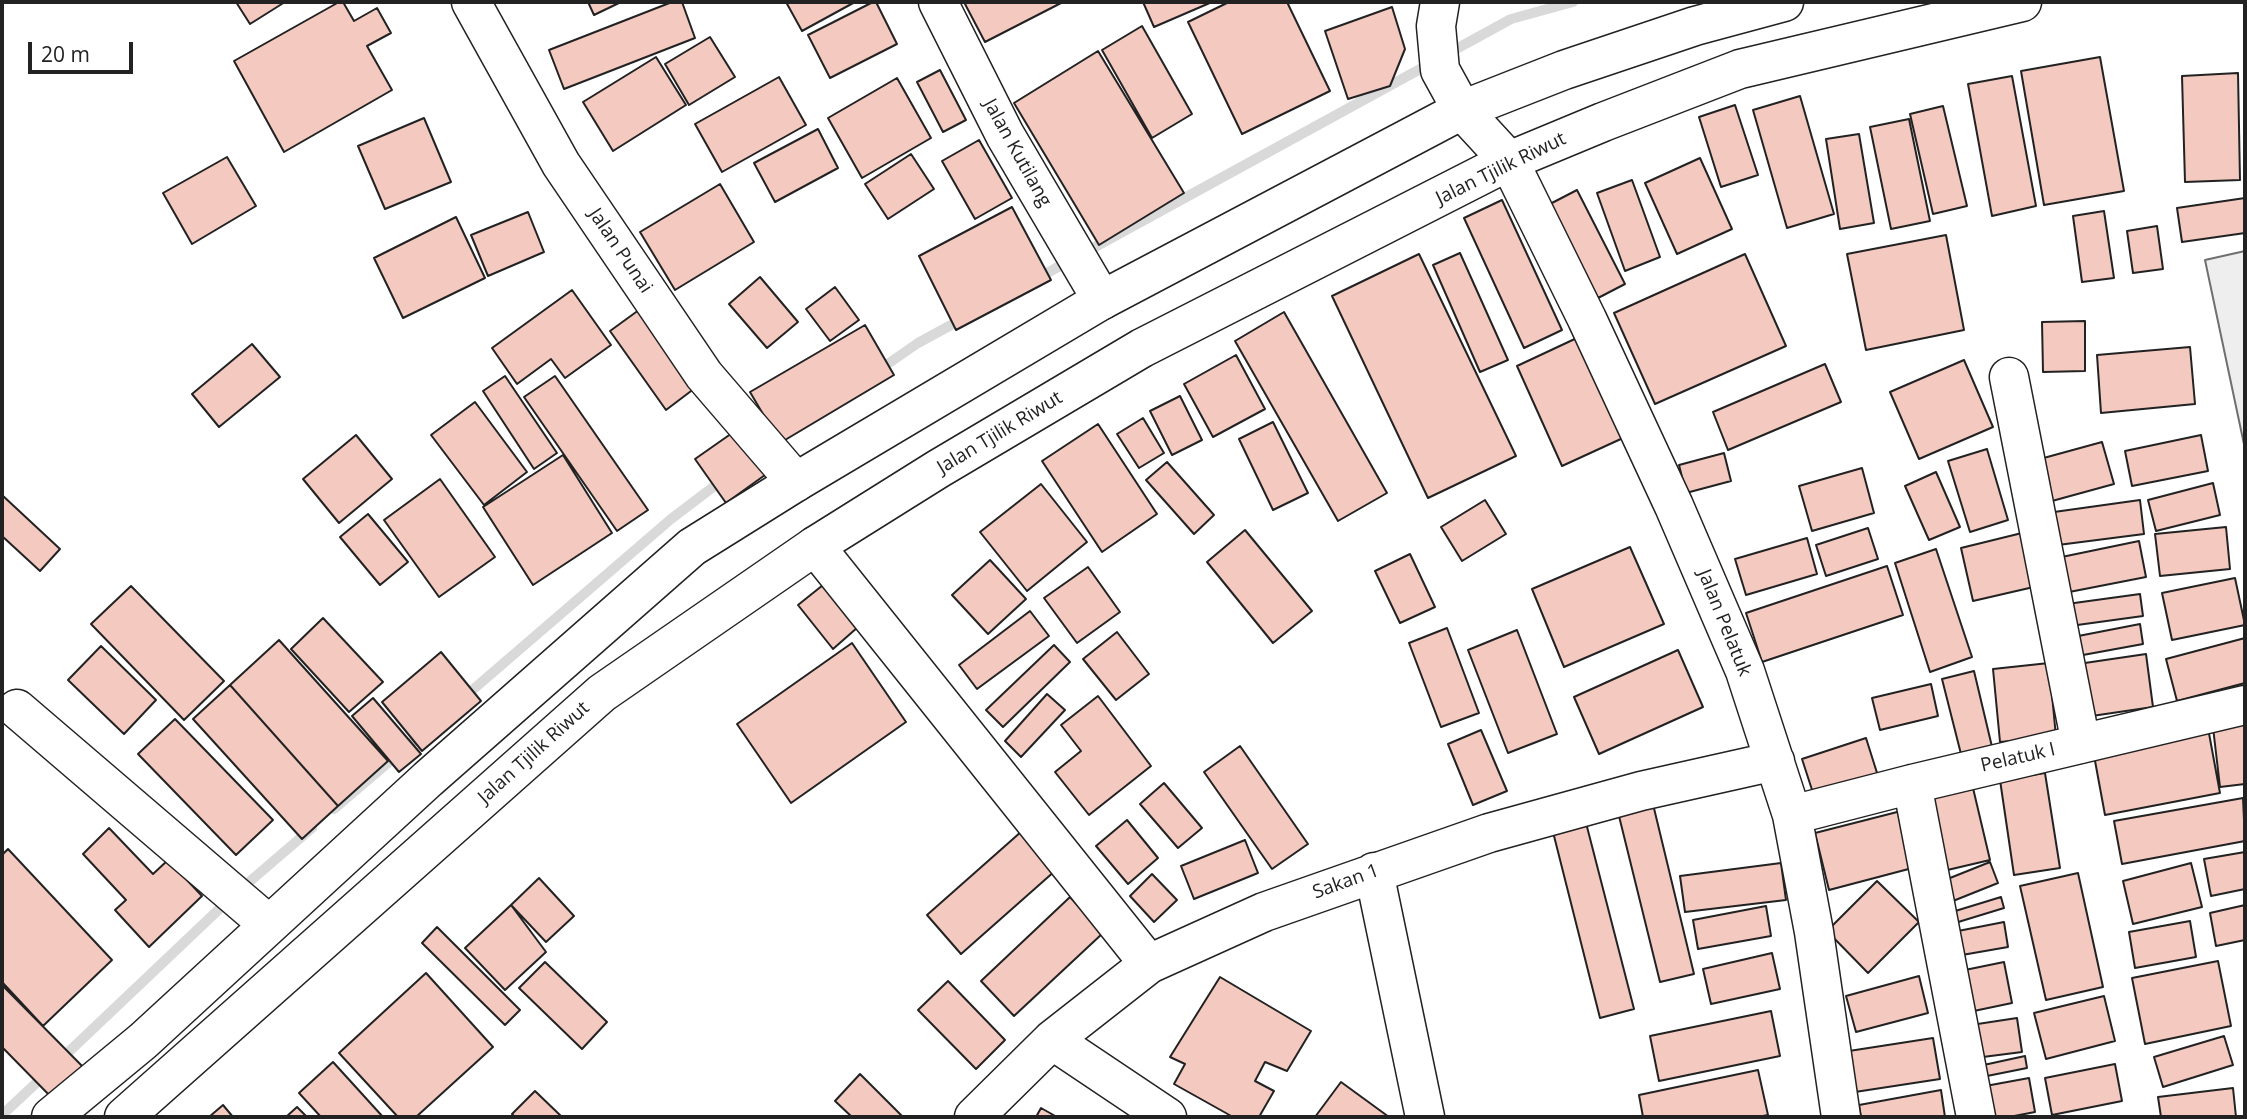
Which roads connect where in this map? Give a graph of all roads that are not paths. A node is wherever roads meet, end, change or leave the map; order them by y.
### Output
1 (471, 2) edge
2 (938, 2) edge
3 (1440, 2) edge
4 (1784, 2) edge
5 (2022, 2) edge
6 (1462, 110) junction
7 (1509, 161) junction
8 (1102, 300) junction
9 (2009, 377) dead end
10 (796, 482) junction
11 (815, 546) junction
12 (2245, 705) edge
13 (17, 709) dead end
14 (2081, 744) junction
15 (1775, 761) junction
16 (1912, 784) junction
17 (1793, 815) junction
18 (1374, 872) junction
19 (268, 924) junction
20 (1149, 964) junction
21 (1052, 1040) junction
22 (142, 1041) junction
23 (174, 1074) junction
24 (51, 1117) edge
25 (124, 1117) edge
26 (974, 1117) edge
27 (1167, 1117) edge
28 (1425, 1117) edge
29 (1841, 1117) edge
30 (1976, 1117) edge

1 - 10 main road, Jalan Punai
2 - 8 main road, Jalan Kutilang
3 - 6 main road, Jalan Pelatuk
4 - 6 main road
5 - 7 main road, Jalan Tjilik Riwut
6 - 7 main road, Jalan Pelatuk
6 - 8 main road
7 - 11 main road, Jalan Tjilik Riwut
7 - 15 main road, Jalan Pelatuk
8 - 10 main road
9 - 14 main road
10 - 19 main road
11 - 20 main road
11 - 23 main road, Jalan Tjilik Riwut
12 - 14 main road, Pelatuk I
13 - 19 main road
14 - 16 main road, Pelatuk I
15 - 17 main road, Jalan Pelatuk
15 - 18 main road, Sakan 1
16 - 17 main road, Pelatuk I
16 - 30 main road
17 - 29 main road, Jalan Pelatuk
18 - 20 main road, Sakan 1
18 - 28 main road
19 - 22 main road
20 - 21 main road, Sakan 1
21 - 26 main road, Sakan 1
21 - 27 main road
22 - 23 main road
22 - 24 main road
23 - 25 main road, Jalan Tjilik Riwut

